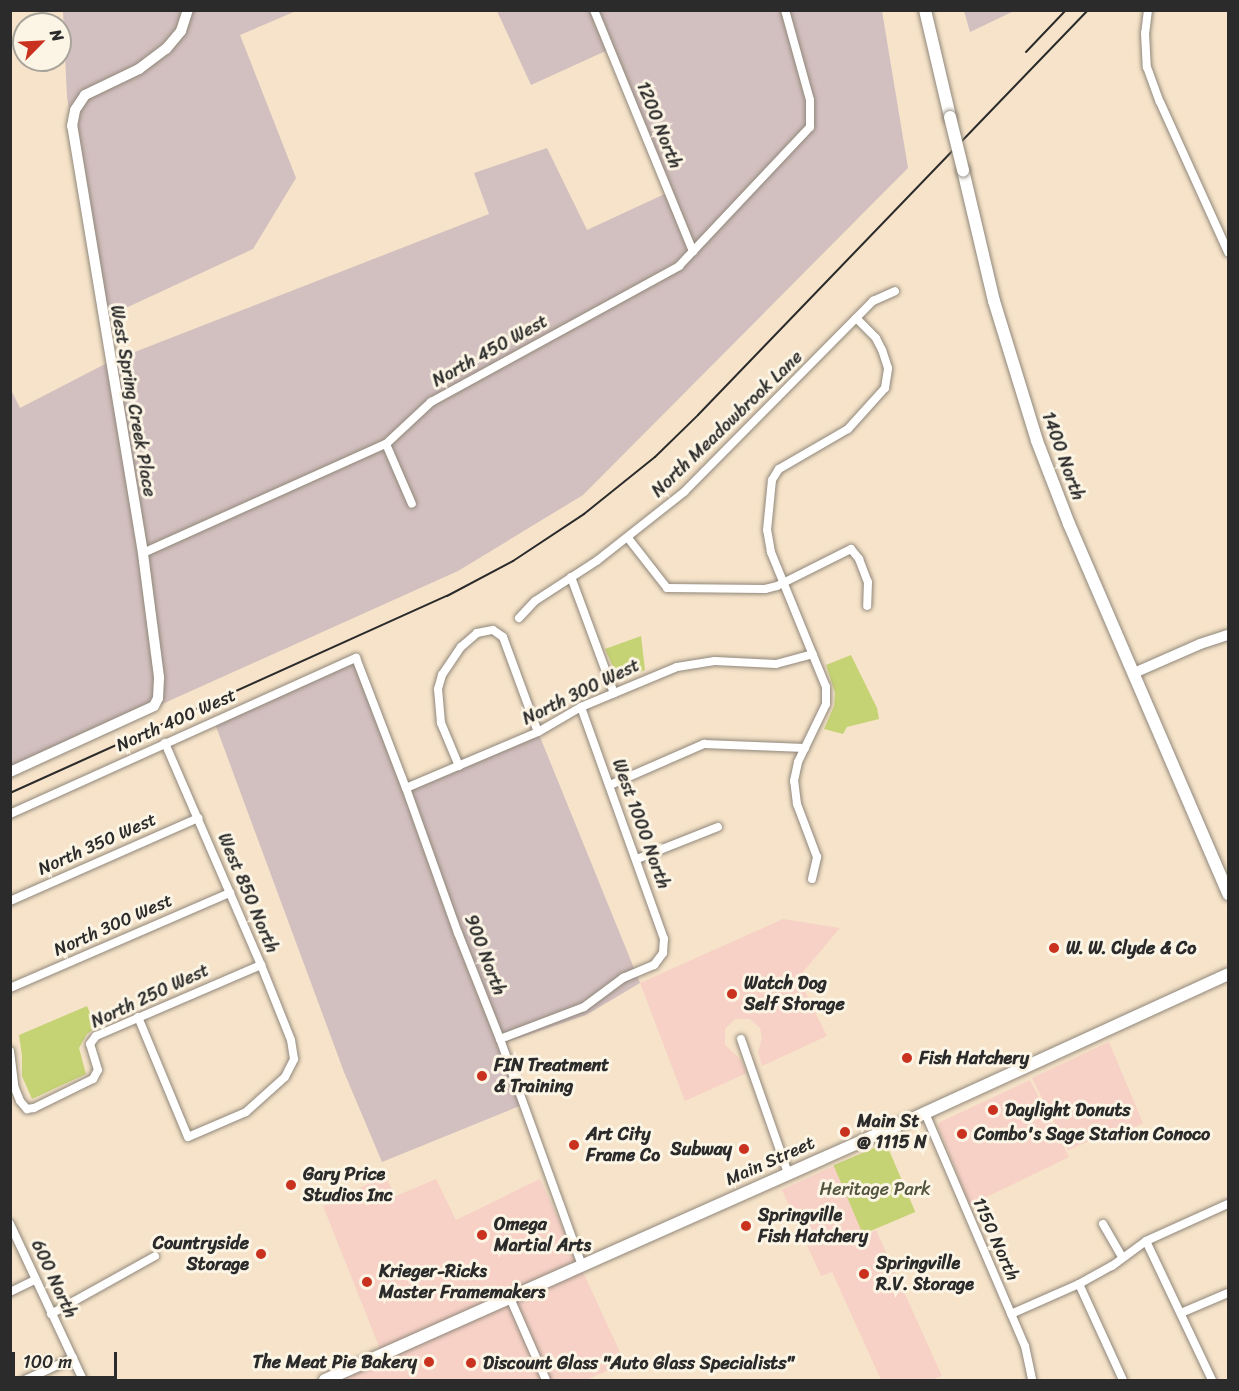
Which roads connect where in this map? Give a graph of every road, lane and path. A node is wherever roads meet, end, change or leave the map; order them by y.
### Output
1 (188, 10) edge
2 (594, 10) edge
3 (785, 10) edge
4 (925, 10) edge
5 (1148, 10) edge
6 (693, 251) junction
7 (1228, 252) edge
8 (895, 291) dead end
9 (856, 318) junction
10 (386, 444) junction
11 (412, 504) dead end
12 (628, 538) junction
13 (143, 553) junction
14 (571, 577) junction
15 (785, 582) junction
16 (867, 606) dead end
17 (519, 618) dead end
18 (1228, 635) edge
19 (813, 654) junction
20 (356, 658) joint
21 (1134, 673) junction
22 (614, 693) junction
23 (581, 707) junction
24 (538, 732) junction
25 (165, 743) junction
26 (805, 748) junction
27 (459, 766) junction
28 (10, 772) edge
29 (610, 785) junction
30 (406, 788) junction
31 (10, 814) edge
32 (198, 818) junction
33 (717, 827) dead end
34 (637, 859) junction
35 (812, 879) dead end
36 (230, 893) junction
37 (1228, 894) edge
38 (10, 901) edge
39 (261, 965) junction
40 (1228, 974) edge
41 (10, 988) edge
42 (138, 1017) junction
43 (500, 1039) junction
44 (741, 1039) dead end
45 (10, 1051) edge
46 (925, 1113) junction
47 (788, 1173) junction
48 (1228, 1204) edge
49 (10, 1224) edge
50 (1103, 1224) dead end
51 (1146, 1241) junction
52 (154, 1256) dead end
53 (1123, 1258) junction
54 (582, 1265) junction
55 (35, 1280) junction
56 (1079, 1284) junction
57 (10, 1292) edge
58 (1228, 1293) edge
59 (510, 1298) junction
60 (1180, 1313) junction
61 (51, 1314) junction
62 (1011, 1314) junction
63 (73, 1358) junction
64 (25, 1380) edge
65 (83, 1380) edge
66 (325, 1380) edge
67 (546, 1380) edge
68 (1032, 1380) edge
69 (1123, 1380) edge
70 (1212, 1380) edge

1 - 13 street, West Spring Creek Place
2 - 6 street, 1200 North
3 - 6 street, North 450 West
4 - 21 main road, 1400 North, bridge
5 - 7 street
6 - 10 street, North 450 West
8 - 9 street, North Meadowbrook Lane
9 - 12 street, North Meadowbrook Lane
9 - 15 street
10 - 11 street
10 - 13 street, North 450 West
12 - 14 street, North Meadowbrook Lane
12 - 15 street
13 - 28 street, West Spring Creek Place
14 - 17 street, North Meadowbrook Lane
14 - 22 street
15 - 16 street
15 - 19 street
18 - 21 street
19 - 22 street, North 300 West
19 - 26 street
20 - 25 street, North 400 West
20 - 30 street, 900 North
21 - 37 main road, 1400 North
22 - 23 street, North 300 West
23 - 24 street, North 300 West
23 - 29 street, West 1000 North
24 - 27 street, North 300 West
24 - 27 street
25 - 31 street, North 400 West
25 - 32 street, West 850 North
26 - 29 street
26 - 35 street
27 - 30 street, North 300 West
29 - 34 street, West 1000 North
30 - 43 street, 900 North
32 - 36 street, West 850 North
32 - 38 street, North 350 West
33 - 34 street
34 - 43 street, West 1000 North
36 - 39 street, West 850 North
36 - 41 street, North 300 West
39 - 42 street, North 250 West
39 - 42 street, West 850 North
40 - 46 main road, Main Street
42 - 45 street, North 250 West
43 - 54 street, 900 North
44 - 47 street
46 - 47 main road, Main Street
46 - 62 street, 1150 North
47 - 54 main road, Main Street
48 - 51 street
49 - 55 street, 600 North
50 - 53 street
51 - 53 street
51 - 60 street
52 - 61 street
53 - 56 street
54 - 59 main road, Main Street
55 - 57 street
55 - 61 street, 600 North
56 - 62 street
56 - 69 street
58 - 60 street
59 - 66 main road, Main Street
59 - 67 street
60 - 70 street
61 - 63 street, 600 North
62 - 68 street, 1150 North
63 - 64 street
63 - 65 street, 600 North

